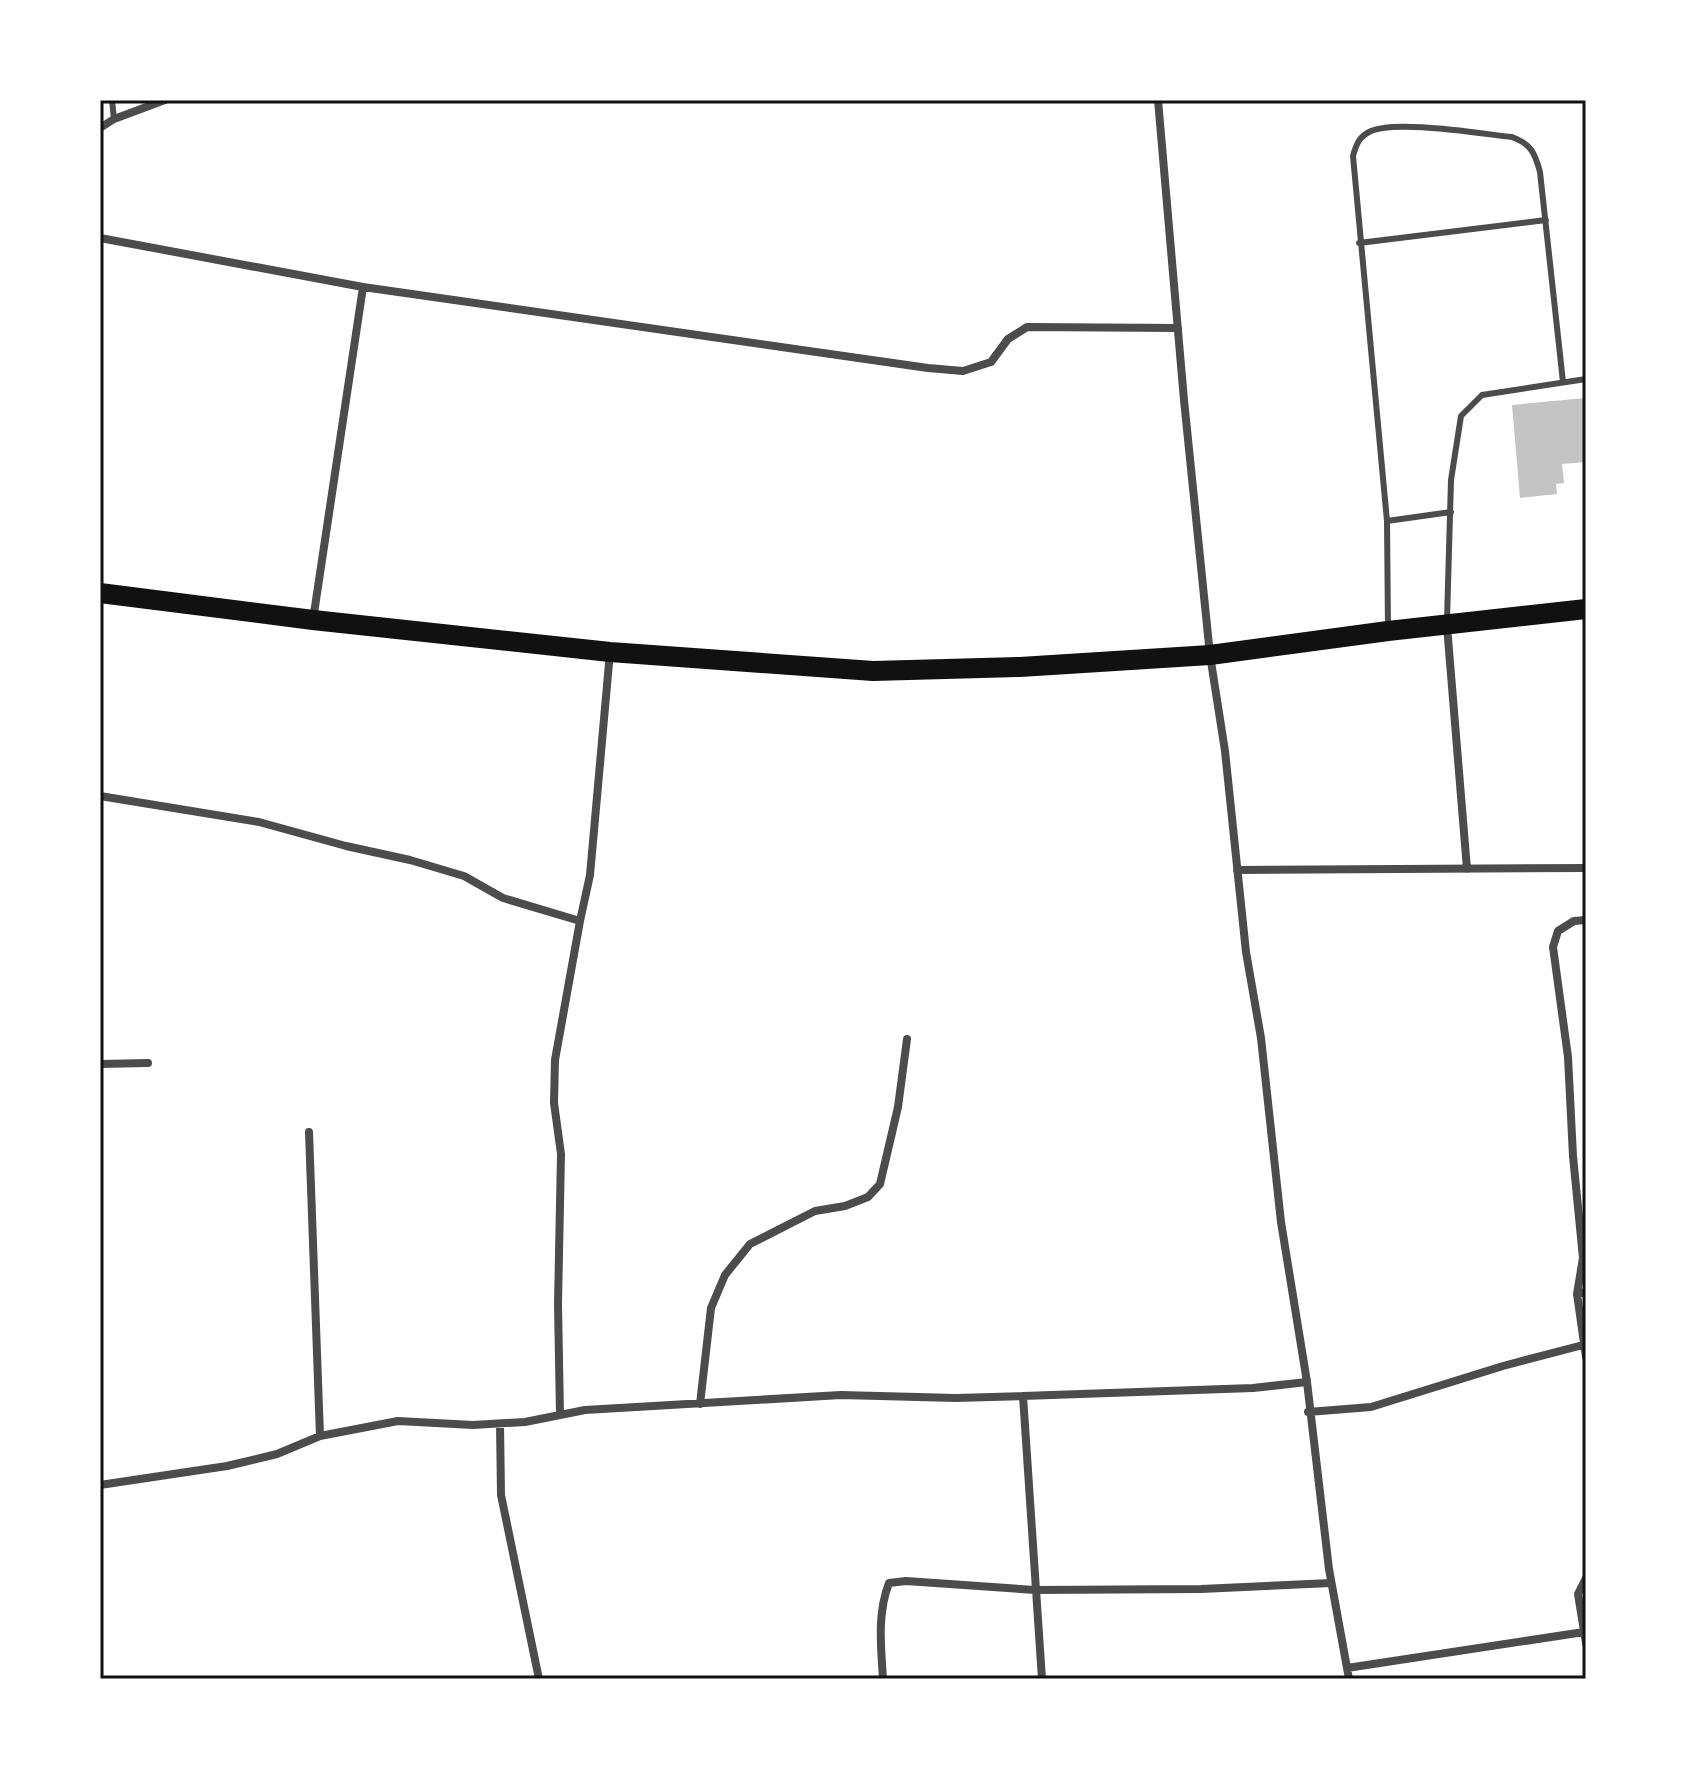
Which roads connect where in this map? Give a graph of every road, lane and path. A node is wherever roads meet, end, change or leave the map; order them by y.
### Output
1 (112, 100) edge
2 (165, 100) edge
3 (1158, 100) edge
4 (114, 119) junction
5 (100, 128) edge
6 (1546, 220) junction
7 (100, 238) edge
8 (1359, 243) junction
9 (363, 287) junction
10 (1178, 328) junction
11 (1586, 379) edge
12 (1563, 382) junction
13 (1451, 512) junction
14 (1387, 521) junction
15 (100, 593) edge
16 (1586, 609) edge
17 (313, 620) junction
18 (1447, 626) junction
19 (1388, 631) junction
20 (610, 652) junction
21 (1210, 655) junction
22 (100, 796) edge
23 (1586, 868) edge
24 (1467, 869) junction
25 (1237, 870) junction
26 (1586, 920) edge
27 (580, 921) junction
28 (907, 1039) dead end
29 (148, 1063) dead end
30 (100, 1064) edge
31 (309, 1132) dead end
32 (1582, 1293) edge
33 (1583, 1345) junction
34 (1586, 1357) edge
35 (1307, 1382) junction
36 (1023, 1396) junction
37 (700, 1404) junction
38 (1308, 1412) junction
39 (560, 1415) junction
40 (500, 1424) junction
41 (320, 1436) junction
42 (100, 1485) edge
43 (1586, 1578) edge
44 (1331, 1583) junction
45 (1035, 1590) junction
46 (1584, 1632) edge
47 (1586, 1643) edge
48 (1347, 1668) junction
49 (539, 1679) edge
50 (883, 1679) edge
51 (1042, 1679) edge
52 (1349, 1679) edge

1 - 4 lane
2 - 4 street
3 - 10 street
4 - 5 street
6 - 8 lane
6 - 8 lane
6 - 12 lane
7 - 9 street
8 - 14 lane
9 - 10 street
9 - 17 street
10 - 21 street
11 - 12 lane
12 - 13 lane
13 - 14 lane
13 - 18 lane
14 - 19 lane
15 - 17 main road
16 - 18 main road
17 - 20 main road
18 - 19 main road
18 - 24 street
19 - 21 main road
20 - 21 main road
20 - 27 street
21 - 25 street
22 - 27 street
23 - 24 street
24 - 25 street
25 - 35 street
26 - 32 street
27 - 39 street
28 - 37 street
29 - 30 street
31 - 41 street
32 - 33 street
33 - 34 street
33 - 38 street
35 - 36 street
35 - 38 street
36 - 37 street
36 - 45 street
37 - 39 street
38 - 44 street
39 - 40 street
40 - 41 street
40 - 49 street
41 - 42 street
43 - 46 street
44 - 45 street
44 - 48 street
45 - 50 street
45 - 51 street
46 - 47 street
46 - 48 street
48 - 52 street

